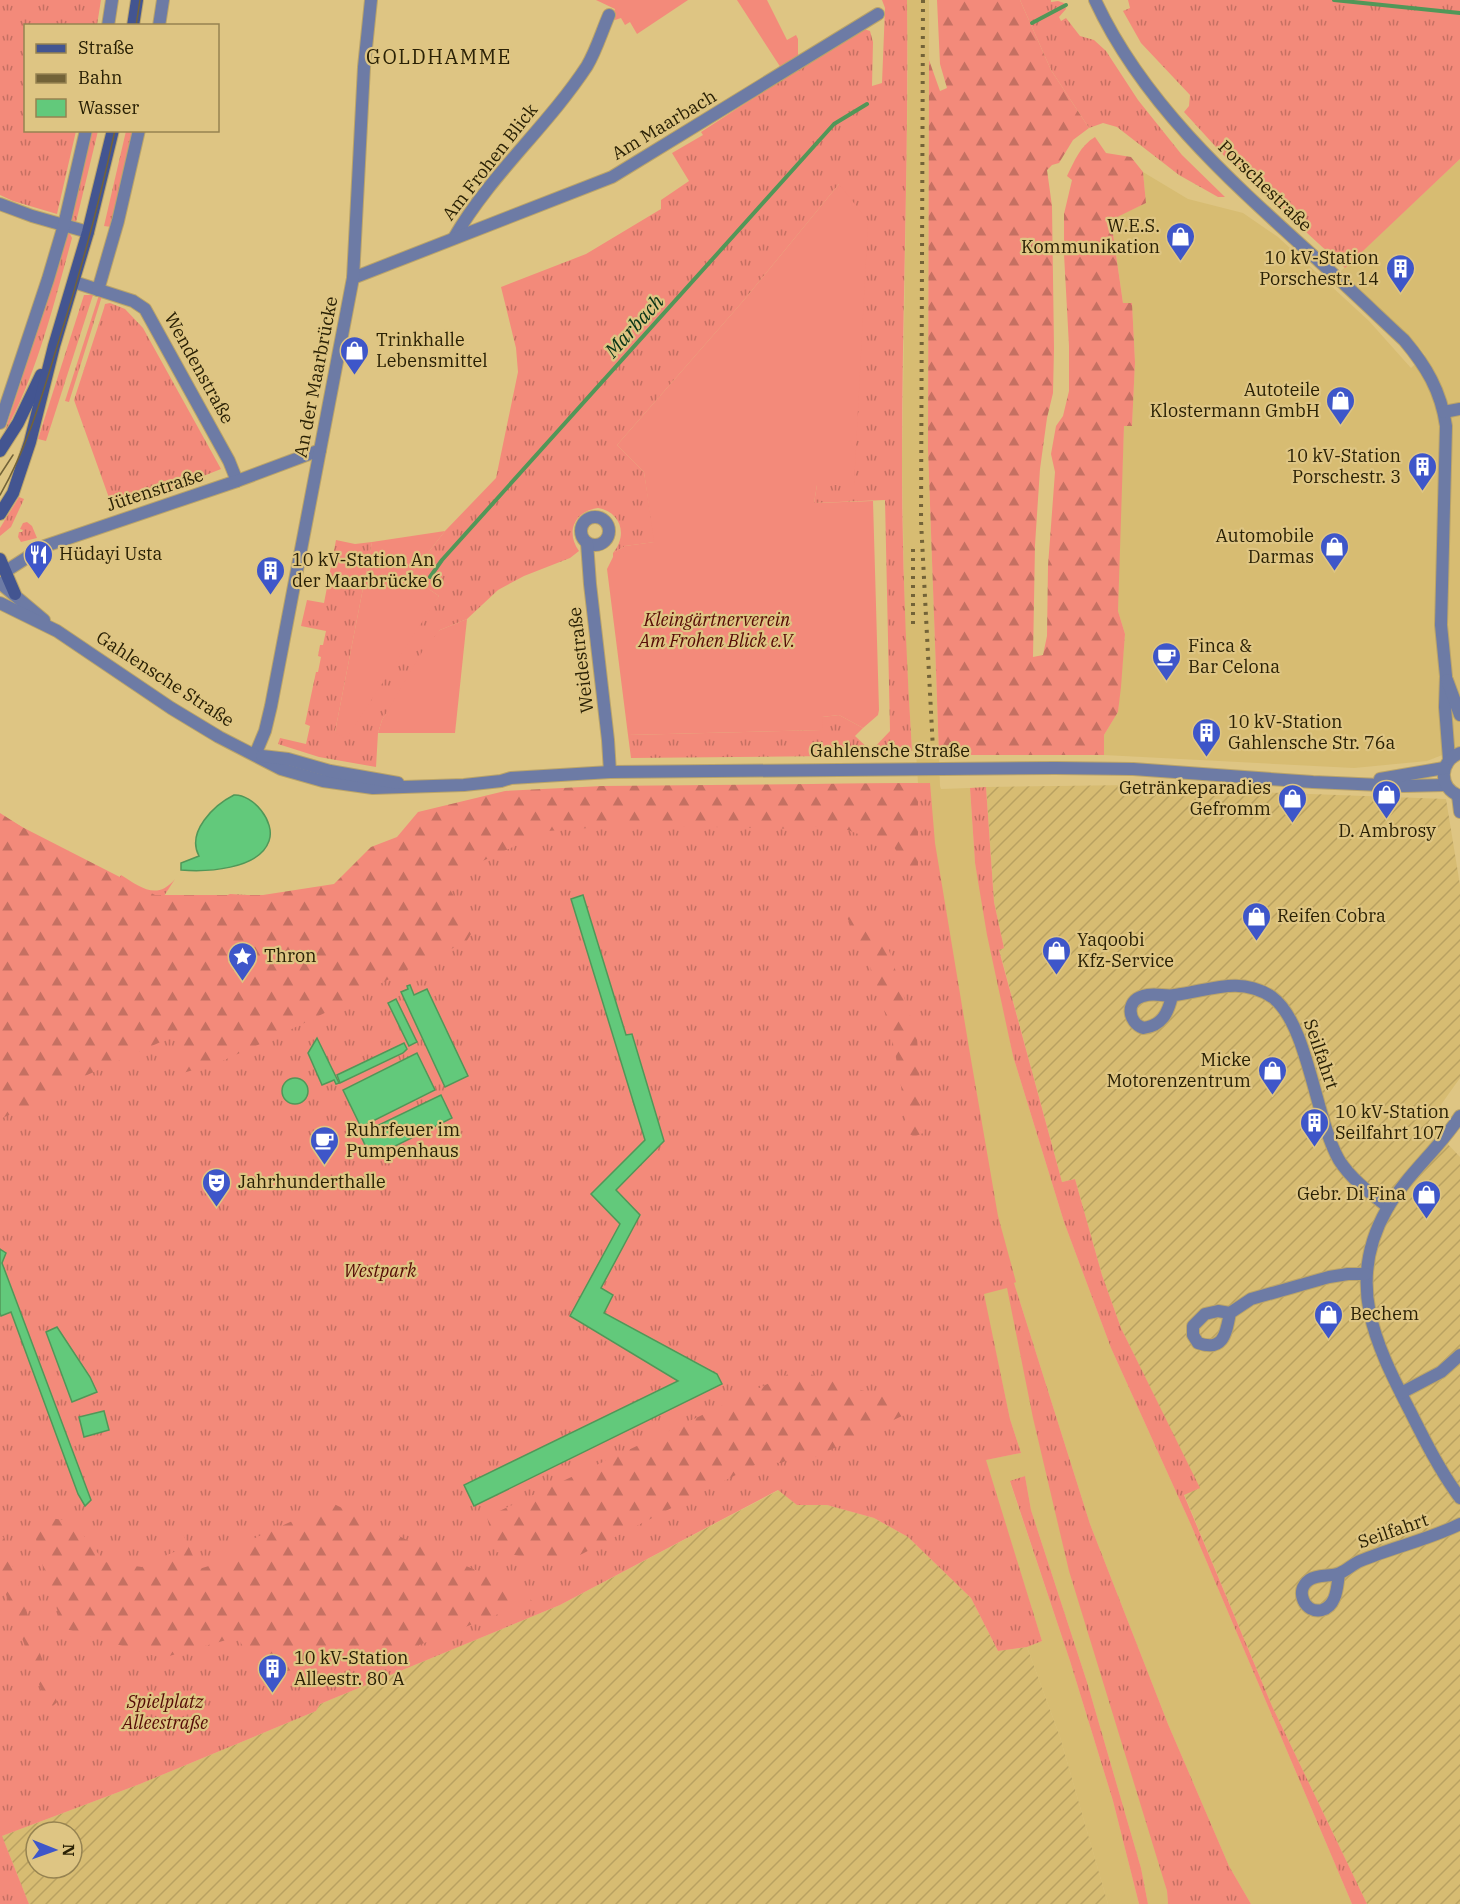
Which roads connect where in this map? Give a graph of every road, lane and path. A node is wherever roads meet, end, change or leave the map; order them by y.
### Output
1 (112, 0) edge
2 (137, 0) edge
3 (163, 0) edge
4 (371, 0) edge
5 (1095, 0) edge
6 (878, 14) dead end
7 (609, 15) dead end
8 (108, 24) edge
9 (134, 24) edge
10 (159, 24) edge
11 (86, 132) edge
12 (113, 132) edge
13 (139, 132) edge
14 (0, 204) edge
15 (64, 225) junction
16 (88, 232) junction
17 (454, 238) junction
18 (353, 279) junction
19 (74, 282) junction
20 (98, 290) junction
21 (54, 346) junction
22 (1460, 409) edge
23 (1444, 412) junction
24 (0, 423) edge
25 (320, 450) junction
26 (0, 451) edge
27 (237, 482) junction
28 (0, 514) edge
29 (587, 543) dead end
30 (0, 560) edge
31 (6, 571) junction
32 (0, 583) edge
33 (15, 594) junction
34 (0, 603) edge
35 (57, 631) junction
36 (1446, 676) junction
37 (1460, 715) edge
38 (255, 755) junction
39 (1451, 760) edge
40 (610, 772) junction
41 (1362, 783) junction
42 (1445, 785) junction
43 (1459, 796) edge
44 (1460, 812) edge
45 (1172, 996) dead end
46 (1460, 1116) edge
47 (1388, 1207) junction
48 (1366, 1274) junction
49 (1230, 1312) dead end
50 (1460, 1354) edge
51 (1401, 1393) junction
52 (1460, 1498) edge
53 (1460, 1524) edge
54 (1338, 1574) dead end

1 - 8 street
2 - 9 main road
3 - 10 street
4 - 18 street, An der Maarbrücke
5 - 23 street, Porschestraße
6 - 17 street, Am Maarbach
7 - 17 street, Am Frohen Blick
11 - 15 street
12 - 16 main road
13 - 20 street
14 - 15 street
15 - 16 street
15 - 24 street
16 - 19 main road
17 - 18 street, Am Frohen Blick
18 - 25 street, An der Maarbrücke
19 - 20 street, Wendenstraße
19 - 21 main road
20 - 27 street, Wendenstraße
21 - 26 main road
21 - 28 main road
22 - 23 street
23 - 36 street, Porschestraße
25 - 27 street, Jütenstraße
25 - 38 street, An der Maarbrücke
27 - 31 street, Jütenstraße
29 - 40 street, Weidestraße
30 - 31 main road, Gahlensche Straße
31 - 33 main road, Gahlensche Straße
32 - 33 street, Gahlensche Straße
33 - 35 street, Gahlensche Straße
34 - 35 street, Gahlensche Straße
35 - 38 street, Gahlensche Straße
36 - 37 street, Porschestraße
36 - 39 street, Porschestraße
38 - 40 street, Gahlensche Straße
39 - 41 street, Gahlensche Straße
39 - 42 street
40 - 41 street, Gahlensche Straße
41 - 42 street, Gahlensche Straße
42 - 43 street
43 - 44 street
45 - 47 street, Seilfahrt
46 - 47 street
47 - 48 street
48 - 49 street
48 - 51 street
50 - 51 street
51 - 52 street
53 - 54 street, Seilfahrt

